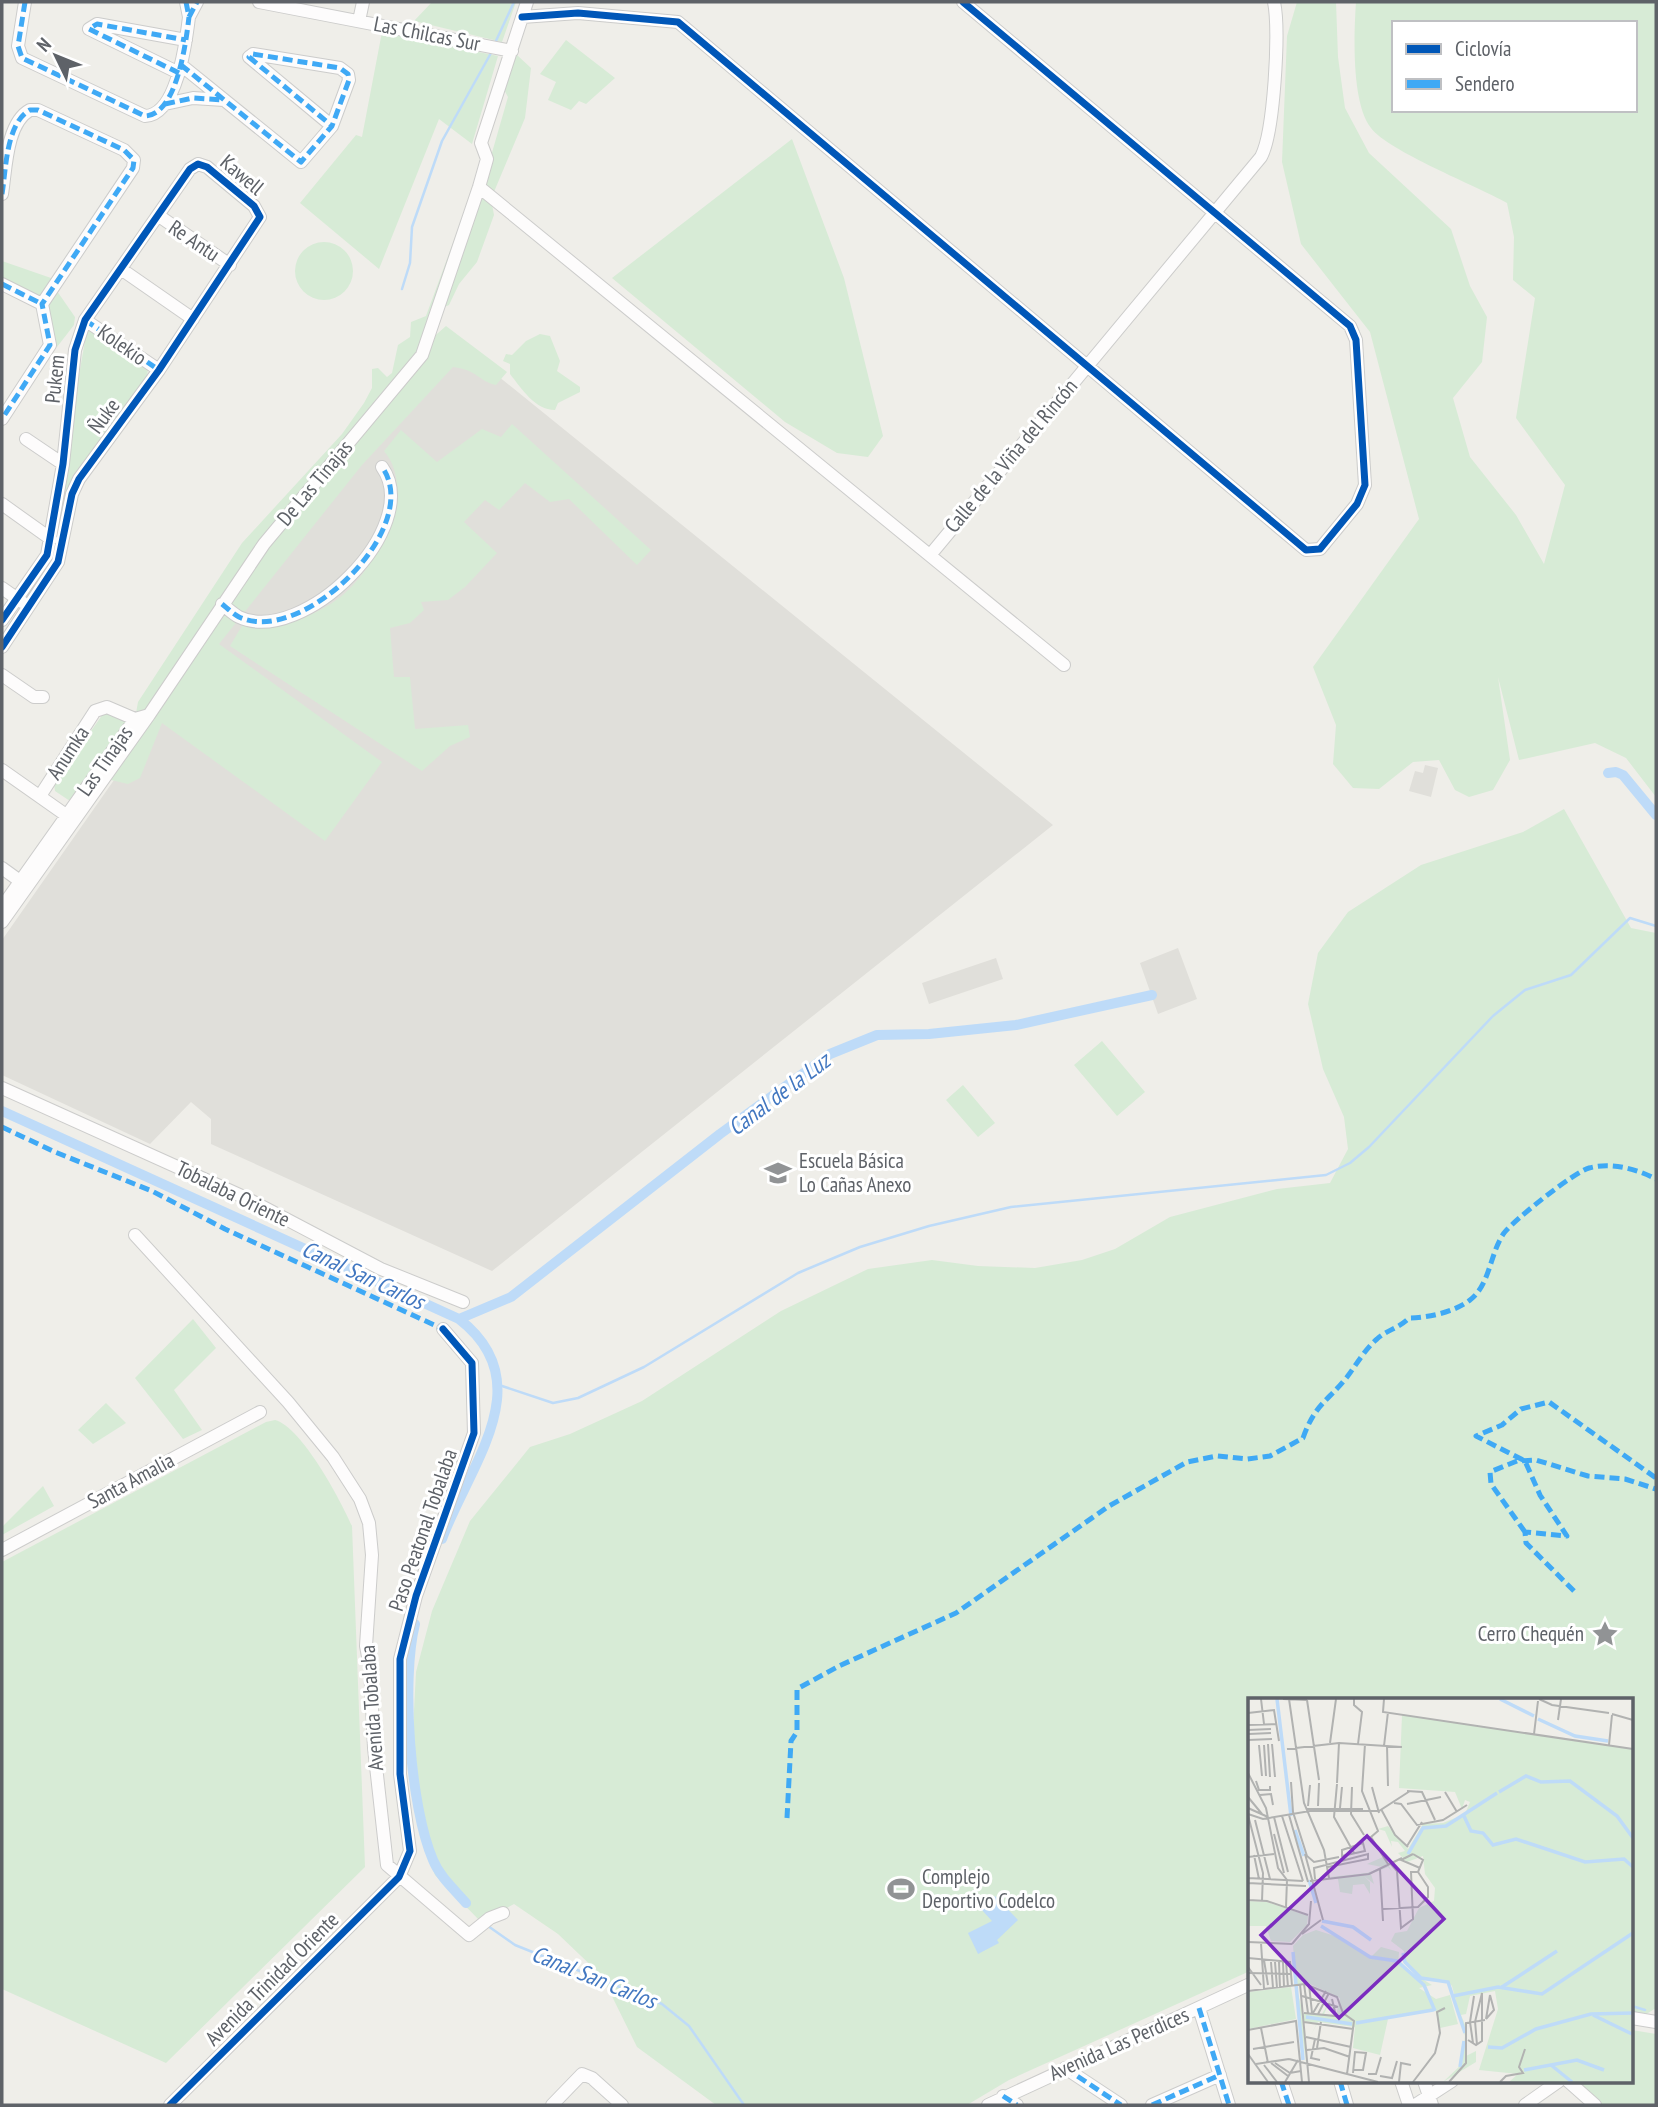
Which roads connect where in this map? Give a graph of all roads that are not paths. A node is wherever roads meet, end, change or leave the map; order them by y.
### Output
1 (25, 2) edge
2 (186, 2) edge
3 (197, 2) edge
4 (259, 2) edge
5 (363, 2) edge
6 (527, 2) edge
7 (963, 2) edge
8 (1274, 2) edge
9 (522, 16) junction
10 (189, 17) junction
11 (359, 21) junction
12 (186, 40) junction
13 (512, 51) junction
14 (180, 69) junction
15 (226, 101) junction
16 (165, 104) junction
17 (332, 126) junction
18 (198, 164) joint
19 (479, 187) junction
20 (2, 194) edge
21 (1214, 210) junction
22 (159, 216) junction
23 (260, 217) joint
24 (230, 265) junction
25 (121, 269) junction
26 (2, 284) edge
27 (42, 304) junction
28 (193, 319) junction
29 (85, 320) junction
30 (1086, 366) junction
31 (159, 370) junction
32 (2, 419) edge
33 (26, 439) dead end
34 (63, 464) junction
35 (382, 467) dead end
36 (2, 504) edge
37 (51, 539) junction
38 (931, 554) junction
39 (2, 588) edge
40 (17, 598) junction
41 (222, 604) junction
42 (29, 606) junction
43 (2, 620) edge
44 (2, 647) edge
45 (1065, 665) dead end
46 (2, 675) edge
47 (43, 697) dead end
48 (149, 715) junction
49 (135, 719) junction
50 (2, 770) edge
51 (40, 796) junction
52 (70, 818) junction
53 (2, 868) edge
54 (20, 881) junction
55 (2, 907) edge
56 (2, 922) edge
57 (2, 1088) edge
58 (135, 1235) dead end
59 (463, 1302) dead end
60 (443, 1329) dead end
61 (260, 1412) dead end
62 (2, 1550) edge
63 (399, 1877) junction
64 (503, 1913) dead end
65 (1248, 1985) edge
66 (1199, 2008) junction
67 (1634, 2018) edge
68 (1656, 2022) edge
69 (1065, 2068) junction
70 (1220, 2075) junction
71 (1281, 2082) edge
72 (1340, 2082) edge
73 (1401, 2082) edge
74 (1424, 2082) edge
75 (1451, 2082) edge
76 (1558, 2082) edge
77 (1568, 2082) edge
78 (1003, 2096) junction
79 (1430, 2101) edge
80 (170, 2105) edge
81 (552, 2105) edge
82 (622, 2105) edge
83 (988, 2105) edge
84 (1017, 2105) edge
85 (1121, 2105) edge
86 (1152, 2105) edge
87 (1229, 2105) edge
88 (1289, 2105) edge
89 (1348, 2105) edge
90 (1409, 2105) edge
91 (1415, 2105) edge
92 (1525, 2105) edge
93 (1595, 2105) edge

1 - 16 street
2 - 10 street
3 - 10 street
4 - 11 street, Las Chilcas Sur
5 - 11 street
6 - 9 street, De Las Tinajas
7 - 21 street
8 - 21 street, Calle de la Viña del Rincón
9 - 13 street, De Las Tinajas
9 - 30 street
10 - 12 street
11 - 13 street, Las Chilcas Sur
12 - 14 street
12 - 14 street
13 - 19 street, De Las Tinajas
14 - 15 street
14 - 16 street
15 - 16 street
15 - 17 street
17 - 17 street
18 - 22 street, Pukem
18 - 23 street, Kawell
19 - 38 street
19 - 41 street, De Las Tinajas
20 - 27 street
21 - 30 street, Calle de la Viña del Rincón
21 - 30 street
22 - 24 street, Re Antu
22 - 25 street, Pukem
23 - 24 street, Ñuke
24 - 28 street, Ñuke
25 - 28 street
25 - 29 street, Pukem
26 - 27 street
27 - 32 street
28 - 31 street, Ñuke
29 - 31 street, Kolekio
29 - 34 street, Pukem
30 - 38 street, Calle de la Viña del Rincón
31 - 42 street, Ñuke
33 - 34 street
34 - 37 street, Pukem
35 - 41 street
36 - 37 street
37 - 40 street, Pukem
38 - 45 street
39 - 40 street
40 - 42 street
40 - 43 street, Pukem
41 - 48 street, De Las Tinajas
42 - 44 street, Ñuke
46 - 47 street
48 - 49 street, Las Tinajas
48 - 52 street, De Las Tinajas
49 - 51 street, Anumka
49 - 52 street, Las Tinajas
50 - 51 street
51 - 52 street
52 - 54 street
52 - 56 street, De Las Tinajas
53 - 54 street
54 - 55 street
57 - 59 street, Tobalaba Oriente
58 - 63 street, Avenida Tobalaba
60 - 63 street, Paso Peatonal Tobalaba
61 - 62 street, Santa Amalia
63 - 64 street, Avenida Tobalaba
63 - 80 street, Avenida Trinidad Oriente
65 - 66 street, Avenida Las Perdices
66 - 69 street, Avenida Las Perdices
66 - 70 street
67 - 68 street
69 - 78 street, Avenida Las Perdices
69 - 85 street
70 - 86 street
70 - 87 street
71 - 88 street
72 - 89 street
73 - 90 street
74 - 79 street
75 - 79 street
76 - 92 street
77 - 93 street
78 - 83 street, Avenida Las Perdices
78 - 84 street
79 - 91 street
81 - 82 street

